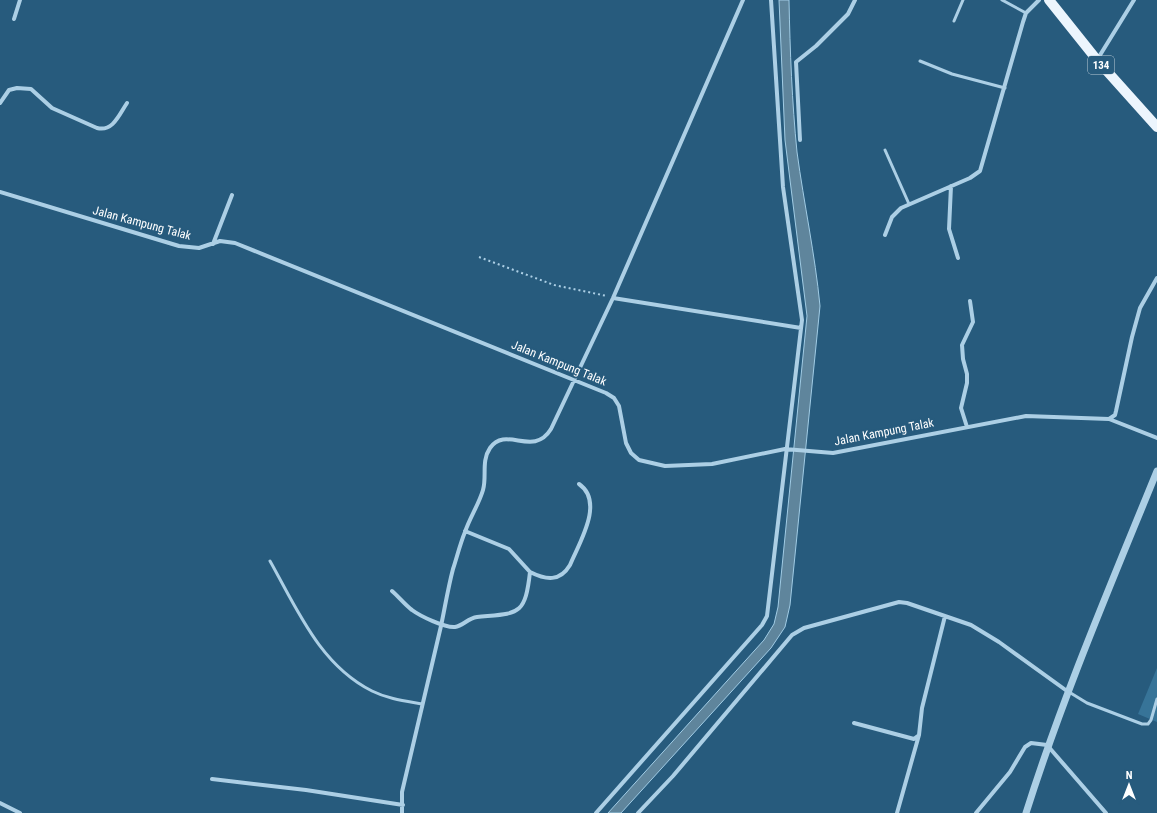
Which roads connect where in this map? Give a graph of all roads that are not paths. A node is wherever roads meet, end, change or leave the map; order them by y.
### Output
1 (20, 0) edge
2 (743, 0) edge
3 (771, 0) edge
4 (855, 0) edge
5 (963, 0) edge
6 (1002, 0) edge
7 (1039, 0) edge
8 (1049, 0) edge
9 (1134, 0) edge
10 (1026, 13) junction
11 (14, 18) dead end
12 (954, 21) dead end
13 (1097, 60) junction
14 (920, 61) dead end
15 (1005, 88) junction
16 (127, 103) dead end
17 (0, 104) edge
18 (1157, 127) edge
19 (800, 140) dead end
20 (886, 150) dead end
21 (951, 186) junction
22 (0, 192) edge
23 (232, 195) dead end
24 (909, 204) junction
25 (885, 235) dead end
26 (213, 244) junction
27 (958, 258) dead end
28 (1157, 278) edge
29 (613, 298) junction
30 (970, 301) dead end
31 (801, 328) junction
32 (573, 380) junction
33 (1109, 419) junction
34 (967, 427) junction
35 (1157, 438) edge
36 (785, 449) junction
37 (1157, 471) edge
38 (579, 484) dead end
39 (465, 531) junction
40 (270, 561) dead end
41 (530, 572) junction
42 (392, 591) dead end
43 (945, 616) junction
44 (441, 625) junction
45 (1067, 691) junction
46 (1157, 699) edge
47 (422, 704) junction
48 (854, 723) dead end
49 (919, 735) junction
50 (1047, 745) junction
51 (212, 779) dead end
52 (0, 804) edge
53 (403, 805) junction
54 (20, 813) edge
55 (402, 813) edge
56 (596, 813) edge
57 (638, 813) edge
58 (897, 813) edge
59 (976, 813) edge
60 (1026, 813) edge
61 (1106, 813) edge

1 - 11 street
2 - 29 street
3 - 31 street
4 - 19 street
5 - 12 lane
6 - 10 lane
7 - 10 street
8 - 13 main road, 134
9 - 13 street
10 - 15 street
13 - 18 main road, 134
14 - 15 lane
15 - 21 street
16 - 17 street
20 - 24 lane
21 - 24 street
21 - 27 street
22 - 26 street, Jalan Kampung Talak
23 - 26 street
24 - 25 street
26 - 32 street, Jalan Kampung Talak
28 - 33 street
29 - 31 street
29 - 32 street
30 - 34 street
31 - 36 street
32 - 36 street, Jalan Kampung Talak
32 - 39 street
33 - 34 street, Jalan Kampung Talak
33 - 35 street, Jalan Kampung Talak
34 - 36 street, Jalan Kampung Talak
36 - 56 street
37 - 45 street
38 - 41 street
39 - 41 street
39 - 44 street
40 - 47 lane
41 - 44 street
42 - 44 street
43 - 45 street
43 - 49 street
43 - 57 street
44 - 47 street
45 - 46 lane
45 - 50 street
47 - 53 street
48 - 49 street
49 - 58 street
50 - 59 street
50 - 60 street
50 - 61 street
51 - 53 street
52 - 54 street
53 - 55 street

